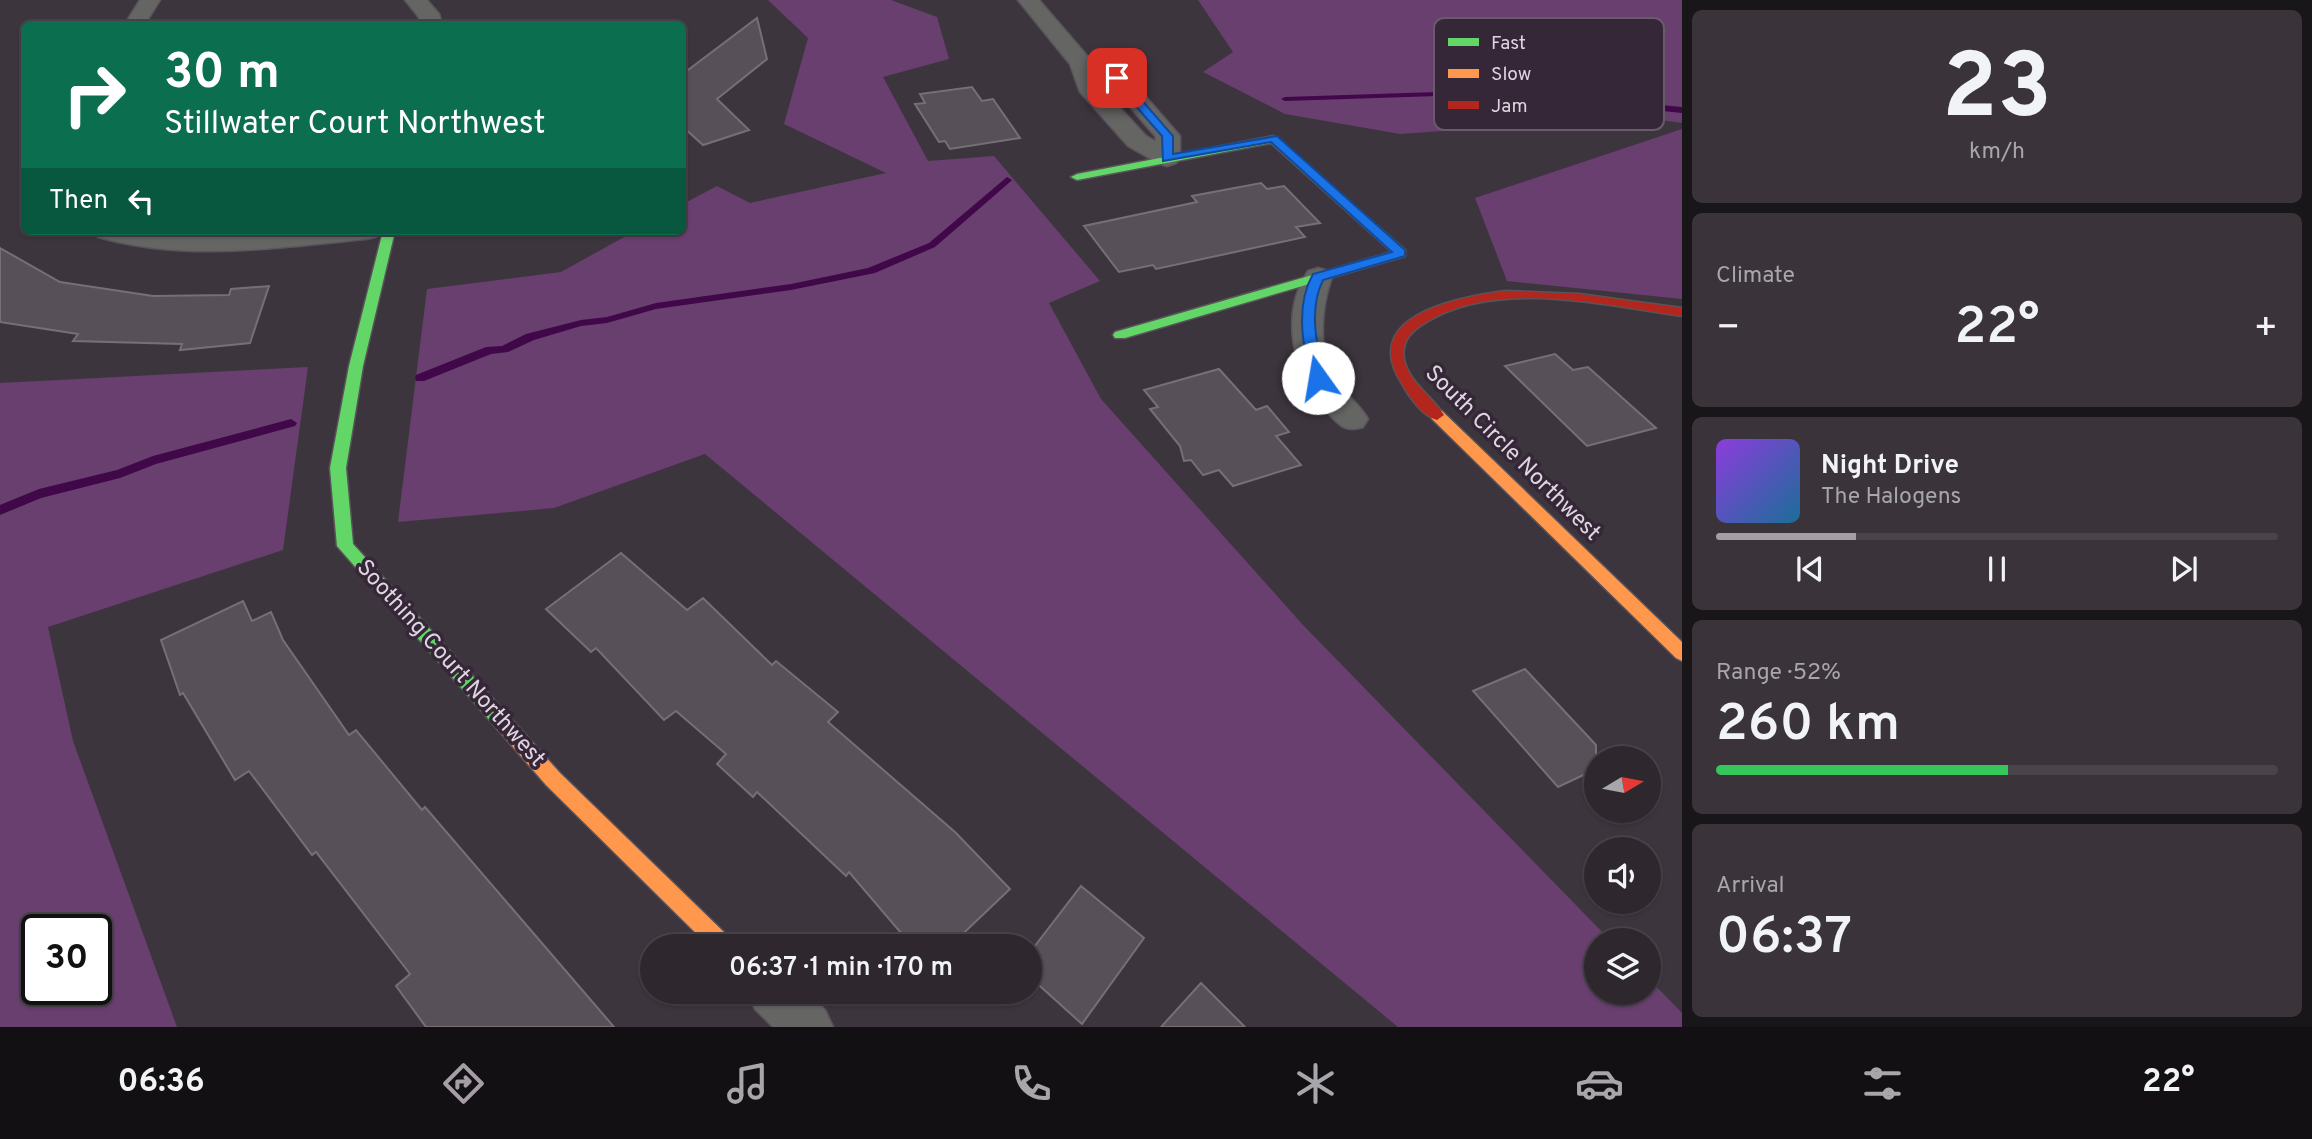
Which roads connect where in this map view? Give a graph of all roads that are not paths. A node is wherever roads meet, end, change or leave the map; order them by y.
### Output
1 (150, 0) edge
2 (415, 0) edge
3 (1028, 0) edge
4 (137, 21) edge
5 (430, 21) edge
6 (1167, 158) junction
7 (1077, 177) dead end
8 (118, 235) edge
9 (313, 235) edge
10 (388, 235) edge
11 (1318, 277) junction
12 (1682, 312) edge
13 (1120, 335) dead end
14 (1352, 419) dead end
15 (1682, 653) edge
16 (712, 934) edge
17 (784, 1004) edge
18 (808, 1027) edge

1 - 4 street
2 - 5 street
3 - 6 street
6 - 7 street
6 - 11 street
8 - 9 street
10 - 16 street, Soothing Court Northwest
11 - 13 street
11 - 14 street
12 - 15 street, South Circle Northwest
17 - 18 street

